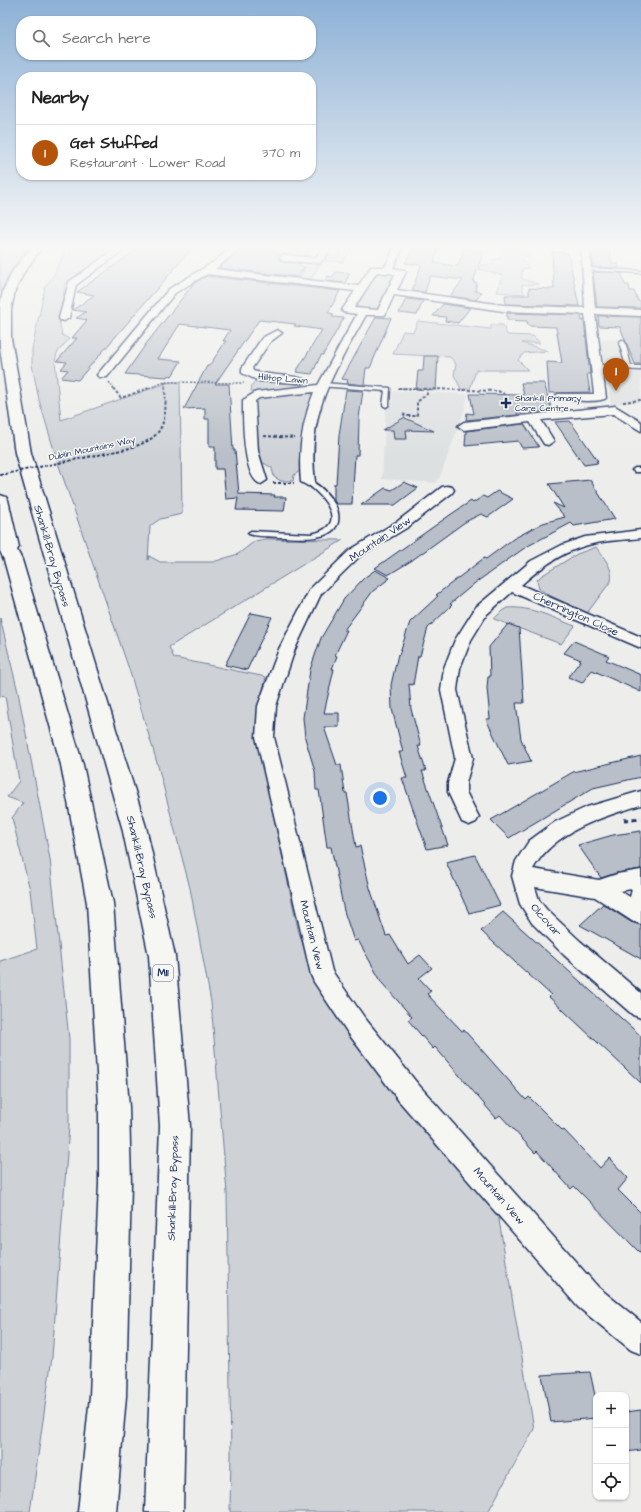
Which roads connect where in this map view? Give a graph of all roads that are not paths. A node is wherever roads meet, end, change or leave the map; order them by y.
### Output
1 (4, 317) edge
2 (151, 317) edge
3 (360, 317) edge
4 (591, 317) edge
5 (277, 333) dead end
6 (622, 342) dead end
7 (596, 366) junction
8 (629, 368) junction
9 (641, 368) edge
10 (103, 375) road end
11 (0, 377) edge
12 (322, 385) junction
13 (562, 396) dead end
14 (386, 405) dead end
15 (534, 418) junction
16 (464, 426) dead end
17 (641, 427) edge
18 (548, 441) dead end
19 (23, 453) junction
20 (261, 480) road end
21 (308, 482) joint
22 (447, 490) dead end
23 (0, 500) edge
24 (0, 532) edge
25 (251, 533) dead end
26 (641, 534) edge
27 (12, 560) junction
28 (511, 586) junction
29 (641, 643) edge
30 (641, 798) edge
31 (469, 817) dead end
32 (522, 876) junction
33 (641, 879) edge
34 (599, 889) junction
35 (641, 891) edge
36 (640, 914) edge
37 (641, 1007) edge
38 (641, 1340) edge
39 (97, 1512) edge
40 (164, 1512) edge

1 - 19 highway, Shankill-Bray Bypass / M11
2 - 10 street
3 - 12 street
4 - 7 street
5 - 12 street, Hilltop Lawn
6 - 8 lane
7 - 8 lane
7 - 13 street
8 - 9 lane
11 - 19 highway
12 - 14 lane
12 - 20 street
12 - 21 street
15 - 16 street
15 - 17 street
15 - 18 street
19 - 40 highway, Shankill-Bray Bypass / M11
21 - 25 lane
22 - 38 street, Mountain View
23 - 27 highway
24 - 27 highway
26 - 28 street
27 - 39 highway
28 - 29 street, Cherrington Close
28 - 31 street
30 - 32 street
32 - 34 street
32 - 37 street, Olcovar
33 - 34 street
34 - 36 street
35 - 36 street

